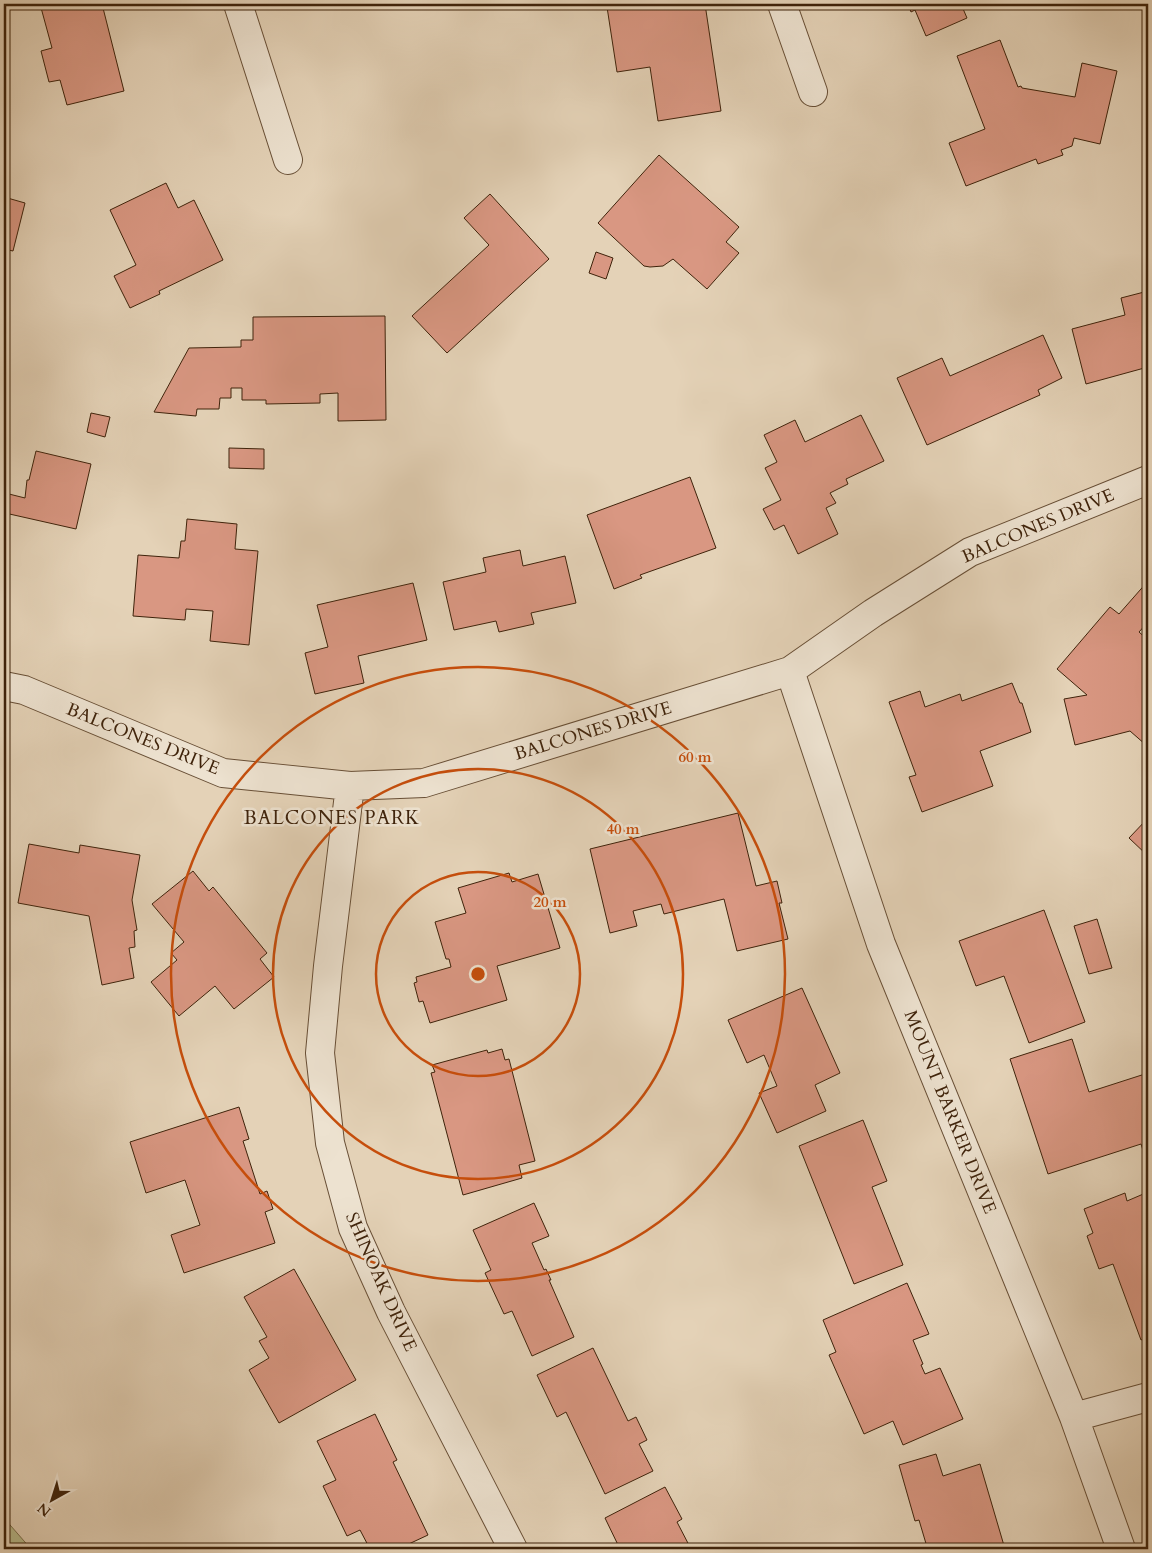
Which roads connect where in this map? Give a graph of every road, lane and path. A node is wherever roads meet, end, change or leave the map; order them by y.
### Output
1 (238, 4) edge
2 (782, 4) edge
3 (813, 92) dead end
4 (288, 160) dead end
5 (1148, 480) edge
6 (790, 671) junction
7 (4, 686) edge
8 (350, 786) junction
9 (1148, 1398) edge
10 (1074, 1417) junction
11 (513, 1549) edge
12 (1121, 1549) edge

1 - 4 street
2 - 3 street
5 - 6 street, BALCONES DRIVE
6 - 8 street, BALCONES DRIVE
6 - 10 street, MOUNT BARKER DRIVE
7 - 8 street, BALCONES DRIVE
8 - 11 street, SHINOAK DRIVE
9 - 10 street
10 - 12 street, MOUNT BARKER DRIVE

